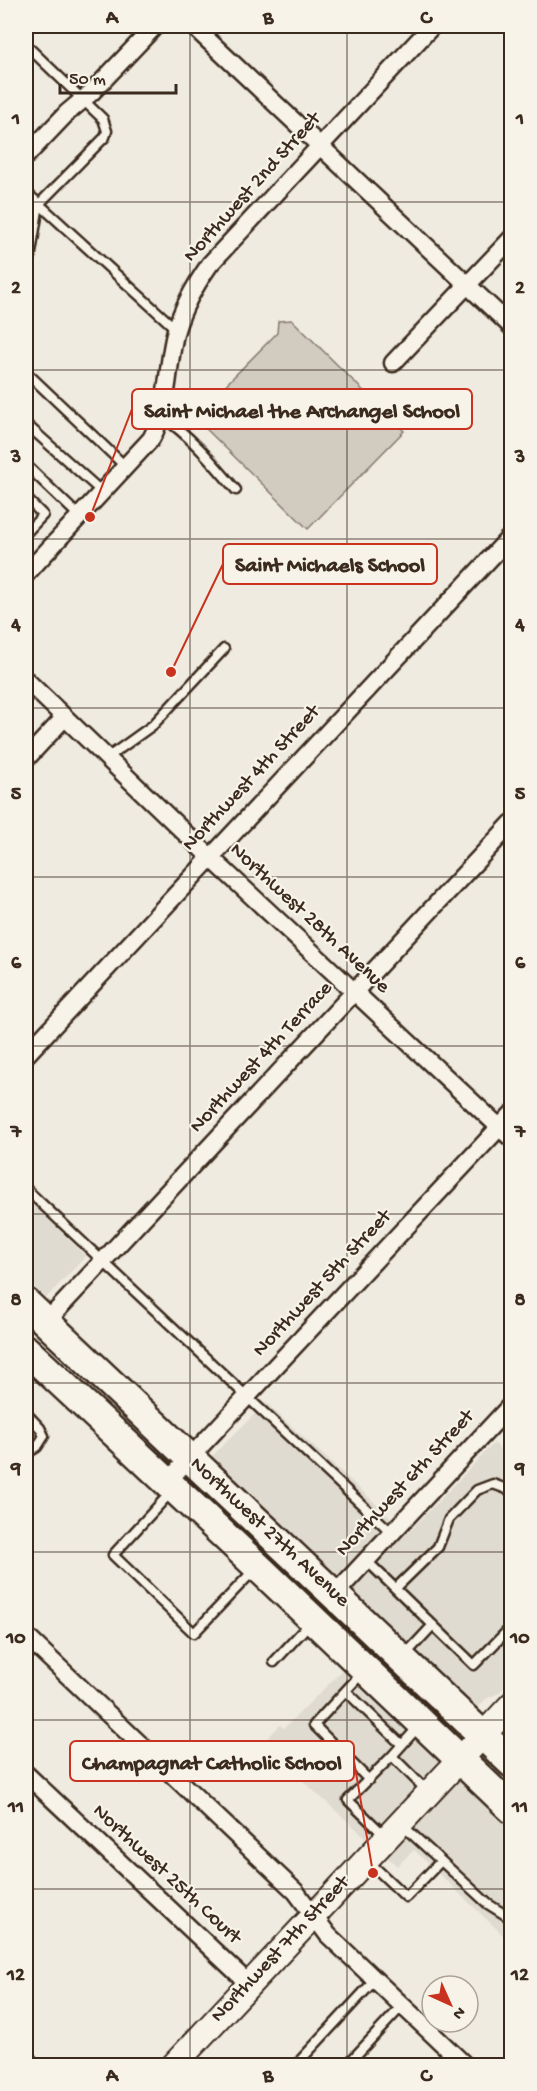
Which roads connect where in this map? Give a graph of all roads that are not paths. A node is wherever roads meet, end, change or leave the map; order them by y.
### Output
1 (154, 26) edge
2 (193, 26) edge
3 (432, 26) edge
4 (26, 45) edge
5 (82, 100) junction
6 (320, 145) junction
7 (26, 156) edge
8 (26, 192) edge
9 (39, 204) junction
10 (512, 238) edge
11 (26, 273) edge
12 (468, 285) junction
13 (512, 327) edge
14 (176, 330) junction
15 (393, 363) dead end
16 (26, 372) edge
17 (161, 416) junction
18 (26, 424) edge
19 (26, 465) edge
20 (126, 467) junction
21 (236, 490) dead end
22 (102, 492) junction
23 (26, 498) edge
24 (79, 516) junction
25 (26, 533) edge
26 (512, 535) edge
27 (26, 574) edge
28 (224, 649) dead end
29 (26, 680) edge
30 (64, 718) junction
31 (107, 758) junction
32 (26, 759) edge
33 (512, 823) edge
34 (210, 857) junction
35 (353, 992) junction
36 (26, 1055) edge
37 (512, 1114) edge
38 (499, 1128) junction
39 (512, 1140) edge
40 (26, 1189) edge
41 (102, 1262) junction
42 (36, 1313) edge
43 (26, 1350) edge
44 (247, 1398) junction
45 (512, 1404) edge
46 (26, 1413) edge
47 (26, 1454) edge
48 (190, 1458) junction
49 (170, 1486) junction
50 (512, 1491) edge
51 (392, 1533) junction
52 (366, 1560) junction
53 (257, 1566) junction
54 (396, 1588) junction
55 (334, 1595) junction
56 (312, 1620) junction
57 (434, 1625) junction
58 (512, 1626) edge
59 (26, 1636) edge
60 (401, 1659) junction
61 (274, 1662) dead end
62 (365, 1670) junction
63 (346, 1692) junction
64 (512, 1704) edge
65 (421, 1724) junction
66 (482, 1735) junction
67 (402, 1745) junction
68 (392, 1756) junction
69 (459, 1759) junction
70 (512, 1763) edge
71 (26, 1774) edge
72 (369, 1780) junction
73 (429, 1792) junction
74 (512, 1809) edge
75 (393, 1830) junction
76 (366, 1859) junction
77 (441, 1861) junction
78 (314, 1916) junction
79 (512, 1919) edge
80 (375, 1980) junction
81 (249, 1984) junction
82 (402, 2006) junction
83 (26, 2059) edge
84 (32, 2066) edge
85 (173, 2066) edge
86 (295, 2066) edge
87 (345, 2066) edge
88 (466, 2066) edge

1 - 5 street
2 - 6 street
3 - 6 street, Northwest 2nd Street
4 - 5 lane
5 - 7 street
5 - 9 lane
6 - 12 street
6 - 14 street, Northwest 2nd Street
8 - 9 lane
9 - 11 lane
9 - 14 lane
10 - 12 street
12 - 13 street
12 - 15 street
14 - 17 street, Northwest 2nd Street
16 - 20 lane
17 - 20 street, Northwest 2nd Street
17 - 21 lane
18 - 22 lane
19 - 24 lane
20 - 22 street, Northwest 2nd Street
22 - 24 street, Northwest 2nd Street
23 - 25 lane
24 - 27 street, Northwest 2nd Street
26 - 34 street, Northwest 4th Street
28 - 31 lane
29 - 30 street, Northwest 28th Avenue
30 - 31 street, Northwest 28th Avenue
30 - 32 street
31 - 34 street, Northwest 28th Avenue
33 - 35 street, Northwest 4th Terrace
34 - 35 street, Northwest 28th Avenue
34 - 36 street, Northwest 4th Street
35 - 38 street, Northwest 28th Avenue
35 - 41 street, Northwest 4th Terrace
37 - 38 street, Northwest 5th Street
38 - 39 street, Northwest 28th Avenue
38 - 44 street, Northwest 5th Street
40 - 41 lane
41 - 42 street, Northwest 4th Terrace
41 - 44 lane
42 - 48 highway, Northwest 27th Avenue
43 - 49 highway, Northwest 27th Avenue
44 - 48 street, Northwest 5th Street
44 - 51 lane
45 - 51 street, Northwest 6th Street
46 - 47 lane
48 - 49 street, Northwest 5th Street
48 - 55 highway, Northwest 27th Avenue
49 - 53 highway, Northwest 27th Avenue
49 - 53 lane
50 - 54 lane
51 - 52 street, Northwest 6th Street
52 - 54 lane
52 - 55 street, Northwest 6th Street
53 - 56 highway, Northwest 27th Avenue
54 - 57 lane
55 - 60 highway, Northwest 27th Avenue
56 - 61 lane
56 - 62 highway, Northwest 27th Avenue
57 - 58 lane
57 - 60 lane
59 - 78 street
60 - 66 highway, Northwest 27th Avenue
62 - 63 lane
62 - 65 highway, Northwest 27th Avenue
63 - 67 lane
63 - 72 lane
64 - 66 main road, Northwest 7th Street
65 - 67 lane
65 - 69 highway, Northwest 27th Avenue
66 - 69 main road, Northwest 7th Street
66 - 70 highway, Northwest 27th Avenue
67 - 68 lane
68 - 72 lane
68 - 73 lane
69 - 73 main road, Northwest 7th Street
69 - 74 highway, Northwest 27th Avenue
71 - 81 street, Northwest 25th Court
72 - 75 lane
73 - 75 main road, Northwest 7th Street
75 - 76 main road, Northwest 7th Street
75 - 77 lane
76 - 77 lane
76 - 78 main road, Northwest 7th Street
77 - 79 lane
78 - 80 street
78 - 81 main road, Northwest 7th Street
80 - 82 street
80 - 86 lane
81 - 85 main road, Northwest 7th Street
82 - 87 lane
82 - 88 street
83 - 84 street

